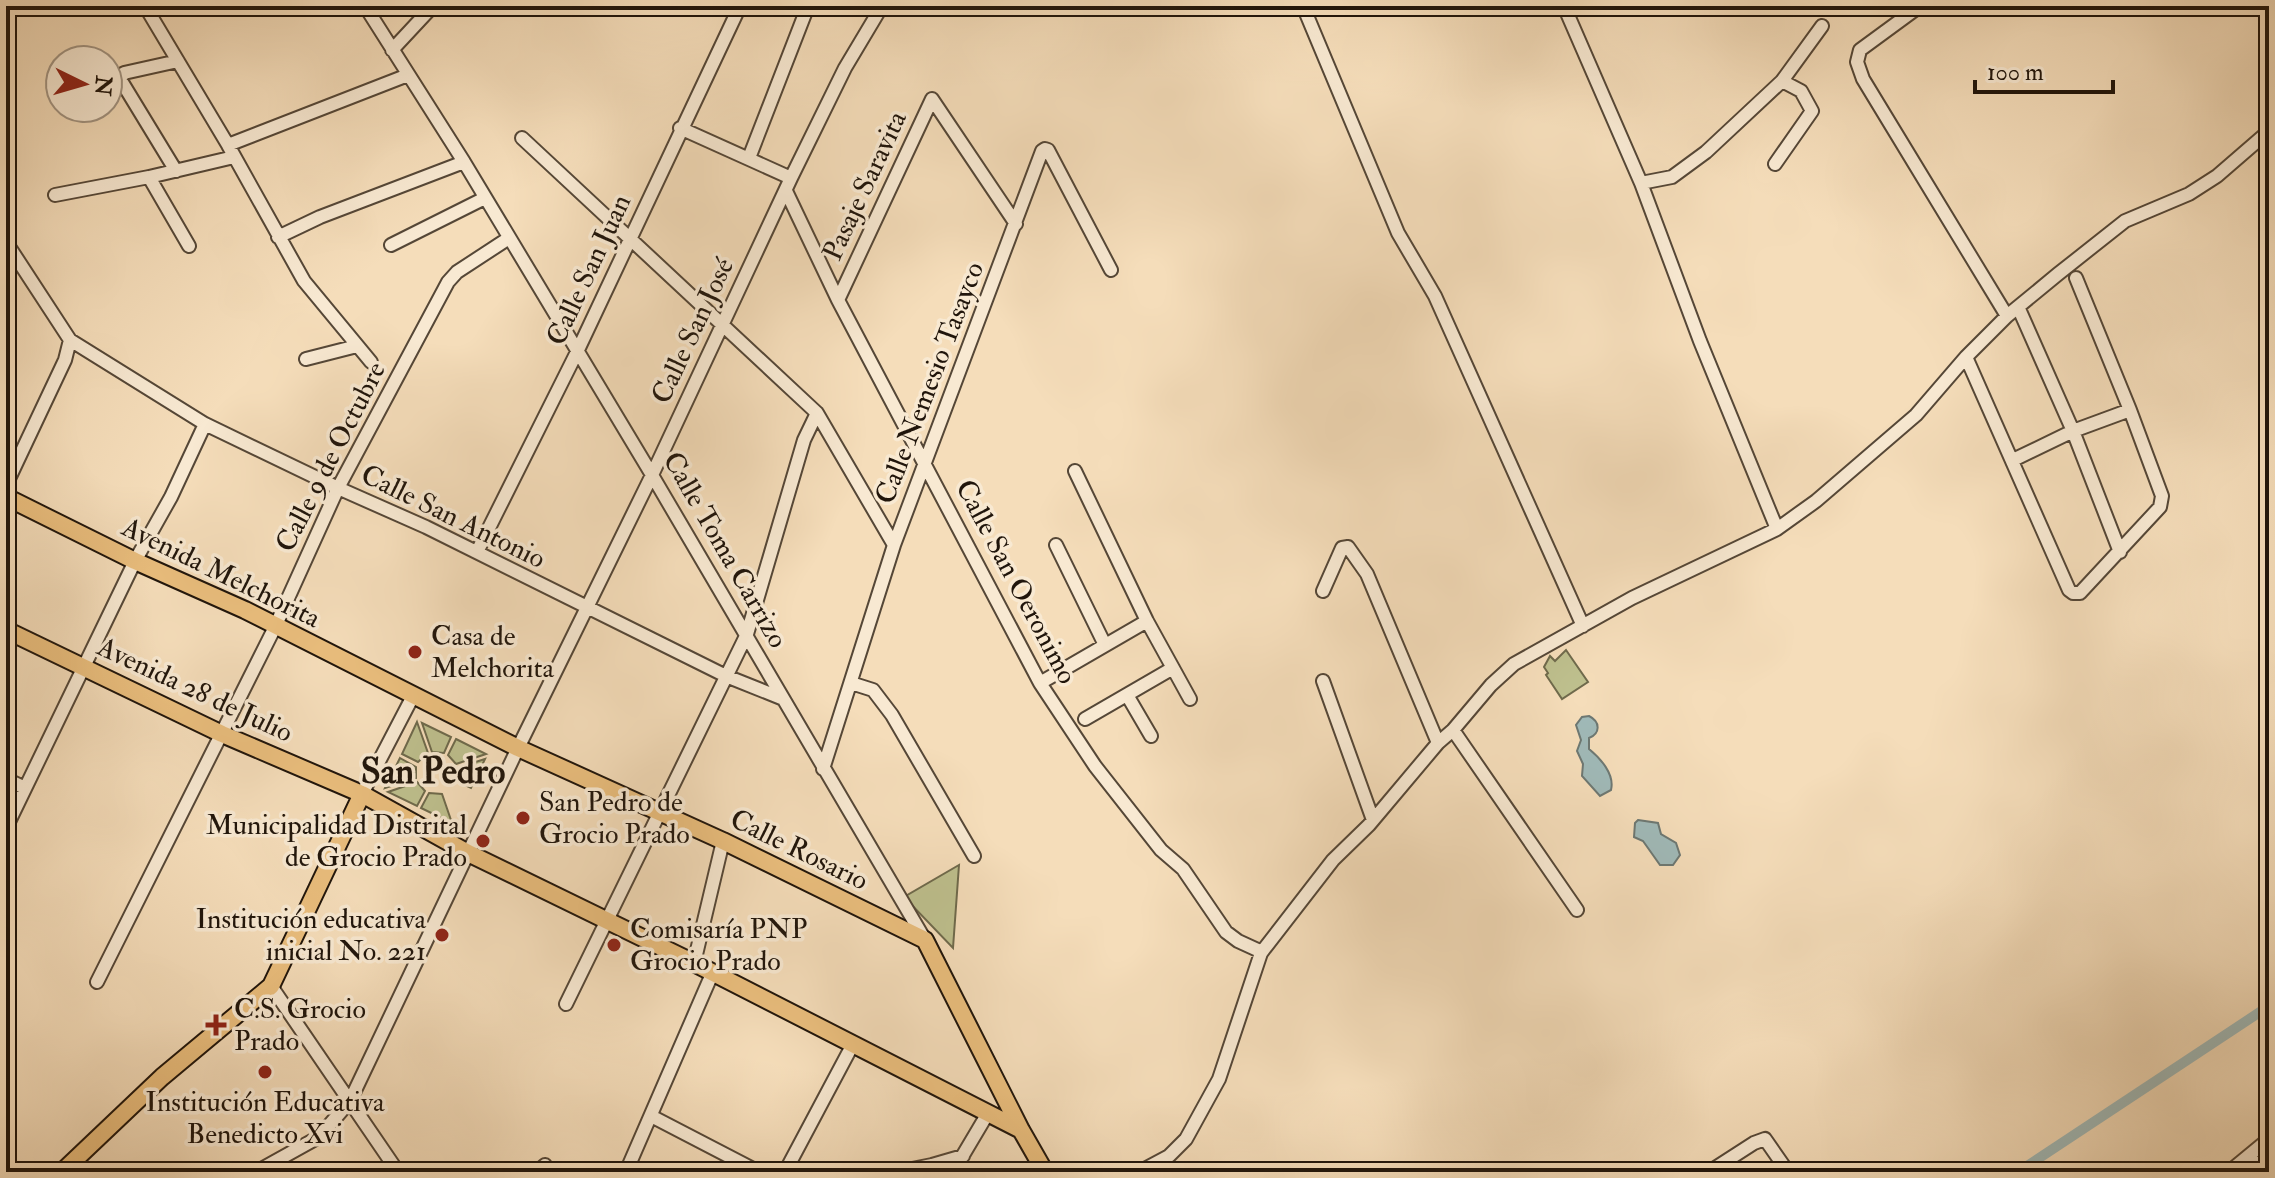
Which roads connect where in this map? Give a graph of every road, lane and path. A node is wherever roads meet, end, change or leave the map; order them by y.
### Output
1 (145, 6) edge
2 (365, 6) edge
3 (433, 6) edge
4 (740, 6) edge
5 (808, 6) edge
6 (882, 6) edge
7 (1303, 6) edge
8 (1564, 6) edge
9 (1920, 6) edge
10 (1822, 26) dead end
11 (392, 50) junction
12 (178, 61) junction
13 (408, 75) junction
14 (1782, 81) junction
15 (680, 128) junction
16 (2269, 131) edge
17 (522, 138) dead end
18 (231, 151) junction
19 (749, 158) junction
20 (464, 162) junction
21 (1775, 164) dead end
22 (176, 171) junction
23 (149, 177) junction
24 (791, 178) junction
25 (1641, 183) junction
26 (786, 191) junction
27 (55, 195) dead end
28 (485, 198) junction
29 (1016, 224) junction
30 (278, 237) junction
31 (509, 238) junction
32 (632, 238) junction
33 (6, 242) edge
34 (391, 245) dead end
35 (189, 246) dead end
36 (1111, 270) dead end
37 (2076, 278) dead end
38 (838, 300) junction
39 (2013, 312) junction
40 (723, 324) junction
41 (70, 340) junction
42 (357, 346) junction
43 (577, 352) junction
44 (1966, 357) junction
45 (306, 359) dead end
46 (371, 362) dead end
47 (2130, 410) junction
48 (817, 413) junction
49 (205, 424) junction
50 (2073, 431) junction
51 (2013, 460) junction
52 (924, 461) junction
53 (1075, 471) dead end
54 (652, 475) junction
55 (6, 485) edge
56 (338, 488) junction
57 (6, 497) edge
58 (1777, 529) junction
59 (894, 545) junction
60 (1056, 545) dead end
61 (477, 552) junction
62 (2120, 552) junction
63 (135, 561) junction
64 (1323, 591) dead end
65 (587, 609) junction
66 (1147, 621) junction
67 (1583, 626) junction
68 (275, 627) junction
69 (6, 630) edge
70 (747, 634) junction
71 (1105, 645) junction
72 (85, 667) junction
73 (1173, 668) junction
74 (726, 676) junction
75 (1323, 681) dead end
76 (851, 683) junction
77 (1040, 683) junction
78 (1127, 695) junction
79 (413, 696) junction
80 (781, 698) junction
81 (1190, 699) dead end
82 (1085, 719) dead end
83 (1453, 730) junction
84 (222, 734) junction
85 (1151, 736) dead end
86 (1438, 743) junction
87 (518, 748) junction
88 (823, 769) junction
89 (6, 779) edge
90 (25, 788) junction
91 (362, 794) junction
92 (659, 812) junction
93 (1373, 820) junction
94 (6, 828) edge
95 (723, 841) junction
96 (468, 853) junction
97 (974, 856) dead end
98 (1577, 910) dead end
99 (608, 923) junction
100 (925, 940) junction
101 (1262, 952) junction
102 (694, 963) junction
103 (712, 974) junction
104 (97, 982) dead end
105 (271, 986) junction
106 (566, 1004) dead end
107 (853, 1044) junction
108 (350, 1101) junction
109 (988, 1113) junction
110 (651, 1116) junction
111 (1021, 1130) junction
112 (2269, 1139) edge
113 (963, 1156) junction
114 (62, 1172) edge
115 (256, 1172) edge
116 (398, 1172) edge
117 (626, 1172) edge
118 (759, 1172) edge
119 (785, 1172) edge
120 (897, 1172) edge
121 (953, 1172) edge
122 (1045, 1172) edge
123 (1139, 1172) edge
124 (1709, 1172) edge
125 (1788, 1172) edge
126 (2229, 1172) edge

1 - 12 street
2 - 11 street, Calle Toma Carrizo
3 - 11 street
4 - 15 street, Calle San Juan
5 - 19 street
6 - 24 street, Calle San José
7 - 67 street
8 - 25 street
9 - 39 street
10 - 14 street
11 - 13 street, Calle Toma Carrizo
12 - 18 street
12 - 22 street
13 - 18 street
13 - 20 street, Calle Toma Carrizo
14 - 21 street
14 - 25 street
15 - 19 street
15 - 32 street, Calle San Juan
16 - 39 street
17 - 32 street
18 - 22 street
18 - 30 street
19 - 24 street
20 - 28 street, Calle Toma Carrizo
20 - 30 street
22 - 23 street
23 - 27 street
23 - 35 street
24 - 26 street, Calle San José
25 - 58 street
26 - 38 street, Calle San Oeronimo
26 - 40 street, Calle San José
28 - 31 street, Calle Toma Carrizo
28 - 34 street
29 - 36 street, Calle Nemesio Tasayco
29 - 38 street, Pasaje Saravita
29 - 52 street, Calle Nemesio Tasayco
30 - 42 street
31 - 43 street, Calle Toma Carrizo
31 - 56 street, Calle 9 de Octubre
32 - 40 street
32 - 43 street, Calle San Juan
33 - 41 street
37 - 47 street
38 - 52 street, Calle San Oeronimo
39 - 44 street
39 - 50 street
40 - 48 street
40 - 54 street, Calle San José
41 - 49 street, Calle San Antonio
41 - 55 street
42 - 45 street
42 - 46 street
43 - 54 street, Calle Toma Carrizo
43 - 61 street, Calle San Juan
44 - 51 street
44 - 58 street
47 - 50 street
47 - 62 street
48 - 59 street
48 - 70 street
49 - 56 street, Calle San Antonio
49 - 63 street
50 - 51 street
50 - 62 street
51 - 62 street
52 - 59 street, Calle Nemesio Tasayco
52 - 77 street, Calle San Oeronimo
53 - 66 street
54 - 65 street, Calle San José
54 - 70 street, Calle Toma Carrizo
56 - 61 street, Calle San Antonio
56 - 68 street, Calle 9 de Octubre
57 - 63 main road, Avenida Melchorita
58 - 67 street
59 - 76 street, Calle Nemesio Tasayco
60 - 71 street
61 - 65 street, Calle San Antonio
63 - 68 main road, Avenida Melchorita
63 - 72 street
64 - 86 street
65 - 74 street, Calle San Antonio
65 - 87 street, Calle San José
66 - 71 street
66 - 73 street
67 - 83 street
68 - 79 main road, Avenida Melchorita
68 - 84 street, Calle 9 de Octubre
69 - 72 main road, Avenida 28 de Julio
70 - 74 street
70 - 80 street, Calle Toma Carrizo
71 - 77 street
72 - 84 main road, Avenida 28 de Julio
72 - 90 street
73 - 78 street
73 - 81 street
74 - 80 street, Calle San Antonio
74 - 92 street
75 - 93 street
76 - 88 street, Calle Nemesio Tasayco
76 - 97 street
77 - 101 street, Calle San Oeronimo
78 - 82 street
78 - 85 street
79 - 87 main road, Avenida Melchorita
79 - 91 street
80 - 88 street, Calle Toma Carrizo
83 - 86 street
83 - 98 street
84 - 91 main road, Avenida 28 de Julio
84 - 104 street, Calle 9 de Octubre
86 - 93 street
87 - 92 main road, Calle Rosario
87 - 96 street, Calle San José
88 - 100 street, Calle Toma Carrizo
89 - 90 street
90 - 94 street
91 - 96 main road, Avenida 28 de Julio
91 - 105 main road
92 - 95 main road, Calle Rosario
92 - 99 street
93 - 101 street
95 - 100 main road, Calle Rosario
95 - 102 street
96 - 99 main road, Avenida 28 de Julio
96 - 108 street, Calle San José
99 - 102 main road, Avenida 28 de Julio
99 - 106 street
100 - 111 main road, Calle Toma Carrizo
101 - 123 street
102 - 103 main road, Avenida 28 de Julio
103 - 107 main road, Avenida 28 de Julio
103 - 110 street
105 - 108 street
105 - 114 main road
107 - 109 main road, Avenida 28 de Julio
107 - 119 street
108 - 115 street, Calle San José
108 - 116 street
109 - 111 main road, Avenida 28 de Julio
109 - 113 street
110 - 117 street
110 - 118 street
111 - 122 main road, Calle Toma Carrizo
112 - 126 street
113 - 120 street
113 - 121 street
124 - 125 street

